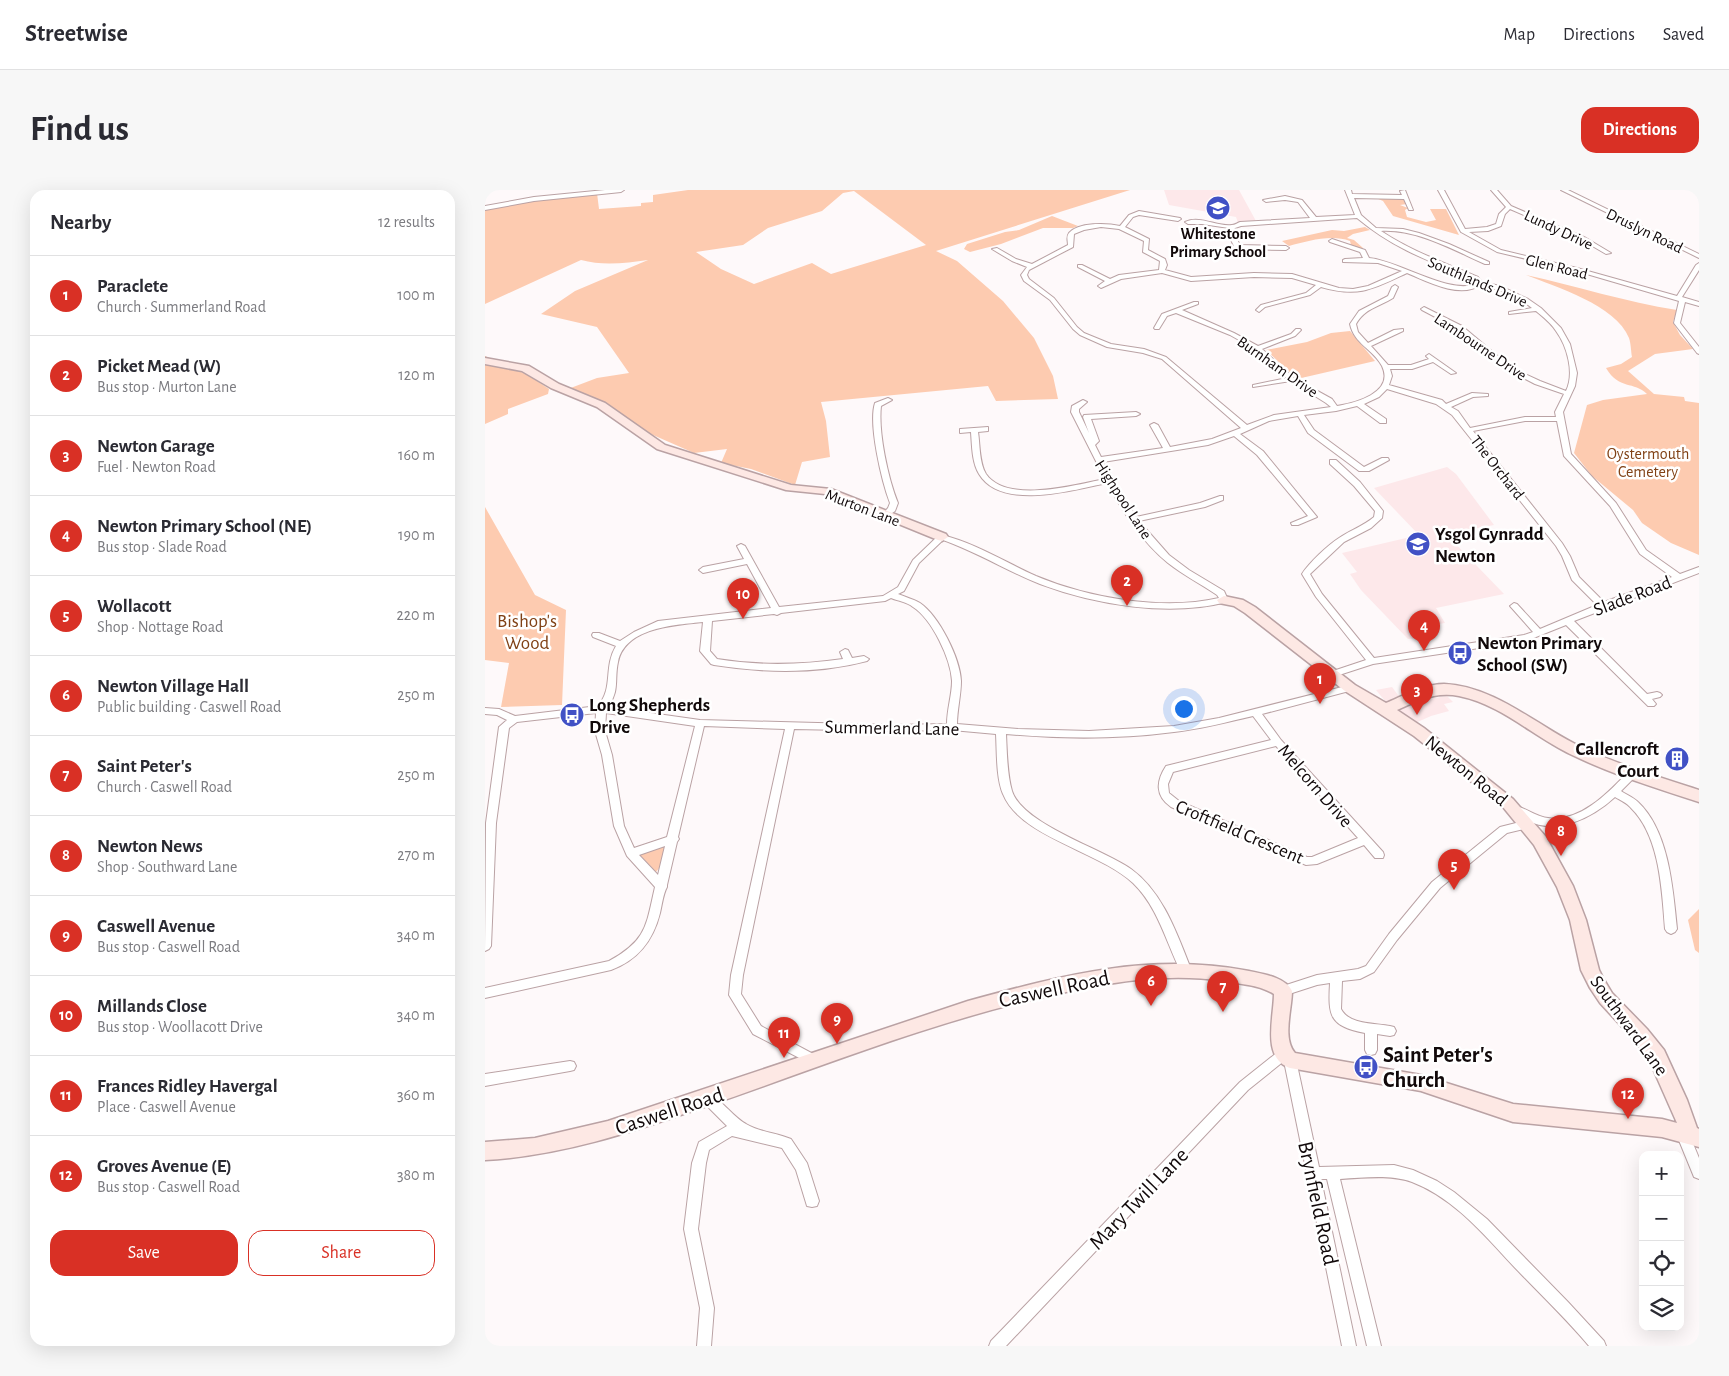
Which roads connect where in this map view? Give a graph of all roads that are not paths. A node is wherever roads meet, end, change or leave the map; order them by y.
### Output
1 (621, 190) edge
2 (1403, 190) edge
3 (1441, 190) edge
4 (1494, 190) edge
5 (1564, 190) edge
6 (1350, 193) edge
7 (1405, 197) junction
8 (1268, 198) dead end
9 (1509, 207) junction
10 (485, 208) edge
11 (1411, 209) dead end
12 (1358, 216) junction
13 (1178, 219) dead end
14 (1314, 219) junction
15 (1188, 222) dead end
16 (1123, 226) junction
17 (1233, 227) junction
18 (1375, 230) junction
19 (1463, 231) junction
20 (1332, 240) dead end
21 (1003, 246) dead end
22 (1238, 247) junction
23 (1286, 248) dead end
24 (1607, 252) dead end
25 (1207, 253) dead end
26 (1699, 256) edge
27 (1366, 259) junction
28 (1345, 261) dead end
29 (1487, 263) dead end
30 (1699, 265) edge
31 (1031, 266) junction
32 (1080, 266) dead end
33 (1097, 266) dead end
34 (1088, 269) junction
35 (1162, 271) junction
36 (1407, 271) junction
37 (1109, 281) junction
38 (1480, 283) junction
39 (1321, 284) junction
40 (1101, 286) dead end
41 (1395, 287) dead end
42 (1680, 300) junction
43 (1196, 303) dead end
44 (1699, 304) edge
45 (1424, 309) dead end
46 (1176, 310) junction
47 (1259, 310) dead end
48 (1539, 310) junction
49 (1515, 311) dead end
50 (1157, 328) dead end
51 (1409, 336) dead end
52 (1304, 338) dead end
53 (1367, 346) junction
54 (1257, 348) junction
55 (1699, 352) edge
56 (485, 361) edge
57 (1386, 367) junction
58 (1453, 373) dead end
59 (1292, 379) junction
60 (1255, 386) dead end
61 (1386, 386) junction
62 (1567, 393) junction
63 (1486, 395) dead end
64 (888, 400) dead end
65 (1083, 402) dead end
66 (1358, 403) junction
67 (1447, 406) junction
68 (1336, 409) junction
69 (1136, 414) dead end
70 (1300, 414) junction
71 (1087, 417) junction
72 (1077, 418) junction
73 (1560, 419) junction
74 (1383, 421) dead end
75 (1154, 425) dead end
76 (1246, 428) junction
77 (985, 429) dead end
78 (974, 430) junction
79 (1469, 430) junction
80 (963, 431) dead end
81 (1234, 433) junction
82 (1090, 446) junction
83 (1167, 449) junction
84 (1098, 460) junction
85 (1385, 460) dead end
86 (1333, 462) dead end
87 (1110, 480) junction
88 (1220, 498) dead end
89 (885, 516) junction
90 (1135, 520) junction
91 (1295, 523) dead end
92 (943, 537) junction
93 (741, 546) dead end
94 (749, 561) junction
95 (703, 570) dead end
96 (1699, 570) edge
97 (1678, 577) junction
98 (891, 595) junction
99 (1224, 600) junction
100 (1513, 606) dead end
101 (1603, 606) junction
102 (777, 612) junction
103 (708, 619) junction
104 (1568, 621) junction
105 (1539, 633) junction
106 (596, 635) dead end
107 (621, 645) junction
108 (845, 652) dead end
109 (864, 659) dead end
110 (1372, 661) junction
111 (849, 662) junction
112 (1333, 674) junction
113 (1350, 688) junction
114 (1657, 695) dead end
115 (601, 709) junction
116 (1385, 709) junction
117 (485, 711) edge
118 (1256, 713) junction
119 (514, 719) junction
120 (700, 724) junction
121 (790, 726) junction
122 (952, 727) junction
123 (1001, 731) junction
124 (1278, 742) junction
125 (1633, 774) junction
126 (1616, 793) junction
127 (1699, 796) edge
128 (1508, 804) junction
129 (488, 823) edge
130 (1524, 825) junction
131 (673, 839) junction
132 (1365, 840) junction
133 (631, 853) junction
134 (1379, 855) dead end
135 (662, 887) junction
136 (1671, 929) dead end
137 (485, 946) edge
138 (1185, 969) junction
139 (1336, 978) junction
140 (1283, 991) junction
141 (485, 994) edge
142 (1371, 1028) junction
143 (1390, 1031) dead end
144 (1371, 1050) dead end
145 (1286, 1058) junction
146 (813, 1060) junction
147 (570, 1066) dead end
148 (485, 1080) edge
149 (707, 1098) junction
150 (1690, 1135) edge
151 (752, 1136) junction
152 (485, 1151) edge
153 (1313, 1173) junction
154 (1332, 1173) junction
155 (1699, 1173) edge
156 (812, 1200) dead end
157 (704, 1346) edge
158 (996, 1346) edge
159 (1349, 1346) edge
160 (1374, 1346) edge
161 (1599, 1346) edge

1 - 10 street
2 - 7 street
3 - 19 street
4 - 9 street, Lundy Drive
5 - 26 street, Druslyn Road
6 - 7 street
6 - 12 street
7 - 11 street
8 - 14 street
9 - 19 street, Lundy Drive
9 - 24 street, Lundy Drive
12 - 14 street
12 - 18 street, Southlands Drive
13 - 16 street
14 - 17 street
15 - 17 street
16 - 31 street
16 - 35 street
17 - 22 street
18 - 29 street
18 - 38 street, Southlands Drive
19 - 42 street, Glen Road
20 - 27 street
21 - 31 street
22 - 23 street
22 - 25 street
27 - 28 street
27 - 36 street
30 - 42 street
31 - 76 street
32 - 34 street
33 - 34 street
34 - 37 street
35 - 37 street
35 - 39 street
36 - 38 street
36 - 39 street
37 - 40 street
38 - 48 street, Southlands Drive
39 - 47 street
41 - 53 street
42 - 44 street, Glen Road
42 - 55 street
43 - 46 street
45 - 62 street, Lambourne Drive
46 - 50 street
46 - 54 street, Burnham Drive
48 - 49 street
48 - 62 street, Southlands Drive
51 - 53 street
52 - 54 street
53 - 57 street
54 - 59 street, Burnham Drive
56 - 89 street, Murton Lane
57 - 58 street
57 - 61 street
59 - 60 street
59 - 68 street, Burnham Drive
61 - 66 street
61 - 67 street, The Orchard
62 - 73 street, Southlands Drive
63 - 67 street
64 - 89 street
65 - 72 street
66 - 68 street
66 - 74 street
67 - 79 street, The Orchard
68 - 70 street
69 - 71 street
70 - 76 street
70 - 85 street
71 - 72 street
71 - 82 street
72 - 82 street, Highpool Lane
73 - 79 street
73 - 97 street
75 - 83 street
76 - 81 street
77 - 78 street
78 - 80 street
78 - 87 street
79 - 101 street, The Orchard
81 - 83 street
81 - 91 street
82 - 84 street, Highpool Lane
83 - 84 street
84 - 87 street, Highpool Lane
86 - 110 street
87 - 90 street, Highpool Lane
88 - 90 street
89 - 92 street, Murton Lane
90 - 99 street, Highpool Lane
92 - 98 street
92 - 99 street, Murton Lane
93 - 94 street
94 - 95 street
94 - 102 street
96 - 97 street, Slade Road
97 - 101 street, Slade Road
98 - 102 street
98 - 122 street
99 - 112 street, Newton Road
100 - 105 street
101 - 104 street, Slade Road
102 - 103 street
103 - 107 street
103 - 111 street
104 - 105 street, Slade Road
104 - 114 street
105 - 110 street, Slade Road
106 - 107 street
107 - 115 street
108 - 111 street
109 - 111 street
110 - 112 street, Slade Road
112 - 113 street, Newton Road
113 - 116 street, Newton Road
113 - 118 street, Summerland Lane
115 - 119 street, Summerland Lane
115 - 120 street, Summerland Lane
115 - 133 street
116 - 125 street
116 - 128 street, Newton Road
117 - 119 street, Summerland Lane
118 - 123 street, Summerland Lane
118 - 124 street, Melcorn Drive
119 - 129 street
120 - 121 street, Summerland Lane
120 - 131 street
121 - 122 street, Summerland Lane
121 - 146 street
122 - 123 street, Summerland Lane
123 - 138 street
124 - 132 street, Melcorn Drive
124 - 132 street, Croftfield Crescent
125 - 126 street, Newton Road
125 - 127 street
126 - 128 street, Newton Road
126 - 136 street
128 - 130 street, Southward Lane
129 - 137 street
130 - 139 street
130 - 150 street, Southward Lane
131 - 133 street
131 - 135 street
132 - 134 street, Melcorn Drive
133 - 135 street
135 - 141 street
138 - 140 street, Caswell Road
138 - 146 street, Caswell Road
139 - 140 street
139 - 142 street
140 - 145 street
142 - 143 street
142 - 144 street
145 - 150 street
145 - 153 street, Brynfield Road
145 - 158 street, Mary Twill Lane
146 - 149 street, Caswell Road
147 - 148 street
149 - 151 street
149 - 152 street, Caswell Road
150 - 155 street
151 - 156 street
151 - 157 street
153 - 154 street
153 - 159 street, Brynfield Road
154 - 160 street, Brynfield Road
154 - 161 street

